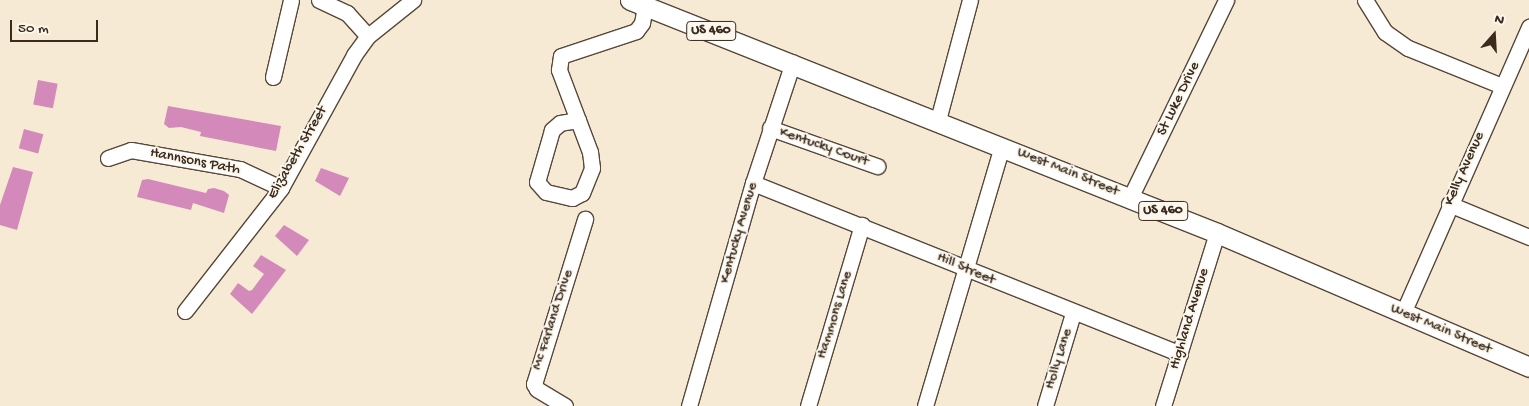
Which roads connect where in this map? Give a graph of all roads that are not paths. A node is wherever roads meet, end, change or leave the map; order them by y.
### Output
1 (291, 0) edge
2 (319, 0) edge
3 (413, 0) edge
4 (970, 0) edge
5 (1226, 0) edge
6 (1365, 0) edge
7 (637, 3) edge
8 (1529, 27) edge
9 (368, 36) junction
10 (793, 62) junction
11 (273, 77) dead end
12 (1502, 86) junction
13 (578, 120) junction
14 (938, 120) junction
15 (770, 128) junction
16 (1002, 146) junction
17 (108, 158) dead end
18 (878, 166) dead end
19 (753, 183) junction
20 (281, 188) junction
21 (1130, 198) junction
22 (1449, 204) junction
23 (585, 219) dead end
24 (862, 225) junction
25 (1217, 233) junction
26 (1529, 237) edge
27 (966, 268) junction
28 (185, 311) dead end
29 (1073, 313) junction
30 (1403, 313) junction
31 (1180, 354) junction
32 (1529, 367) edge
33 (565, 406) edge
34 (689, 406) edge
35 (808, 406) edge
36 (925, 406) edge
37 (1045, 406) edge
38 (1163, 406) edge

1 - 11 street
2 - 9 street
3 - 9 street, Elizabeth Street
4 - 14 street
5 - 21 street, St Luke Drive
6 - 12 street
7 - 10 main road, West Main Street / US 460
7 - 13 street
8 - 12 street, Kelly Avenue
9 - 20 street, Elizabeth Street
10 - 14 main road, West Main Street / US 460
10 - 15 street, Kentucky Avenue
12 - 22 street, Kelly Avenue
13 - 13 street
14 - 16 main road, West Main Street / US 460
15 - 18 street, Kentucky Court
15 - 19 street, Kentucky Avenue
16 - 21 main road, West Main Street / US 460
16 - 27 street
17 - 20 street, Hannsons Path
19 - 24 street, Hill Street
19 - 34 street, Kentucky Avenue
20 - 28 street, Elizabeth Street
21 - 25 main road, West Main Street / US 460
22 - 26 street
22 - 30 street, Kelly Avenue
23 - 33 street, Mc Farland Drive
24 - 27 street, Hill Street
24 - 35 street, Hammons Lane
25 - 30 main road, West Main Street / US 460
25 - 31 street, Highland Avenue
27 - 29 street, Hill Street
27 - 36 street
29 - 31 street, Hill Street
29 - 37 street, Holly Lane
30 - 32 main road, West Main Street / US 460
31 - 38 street, Highland Avenue

